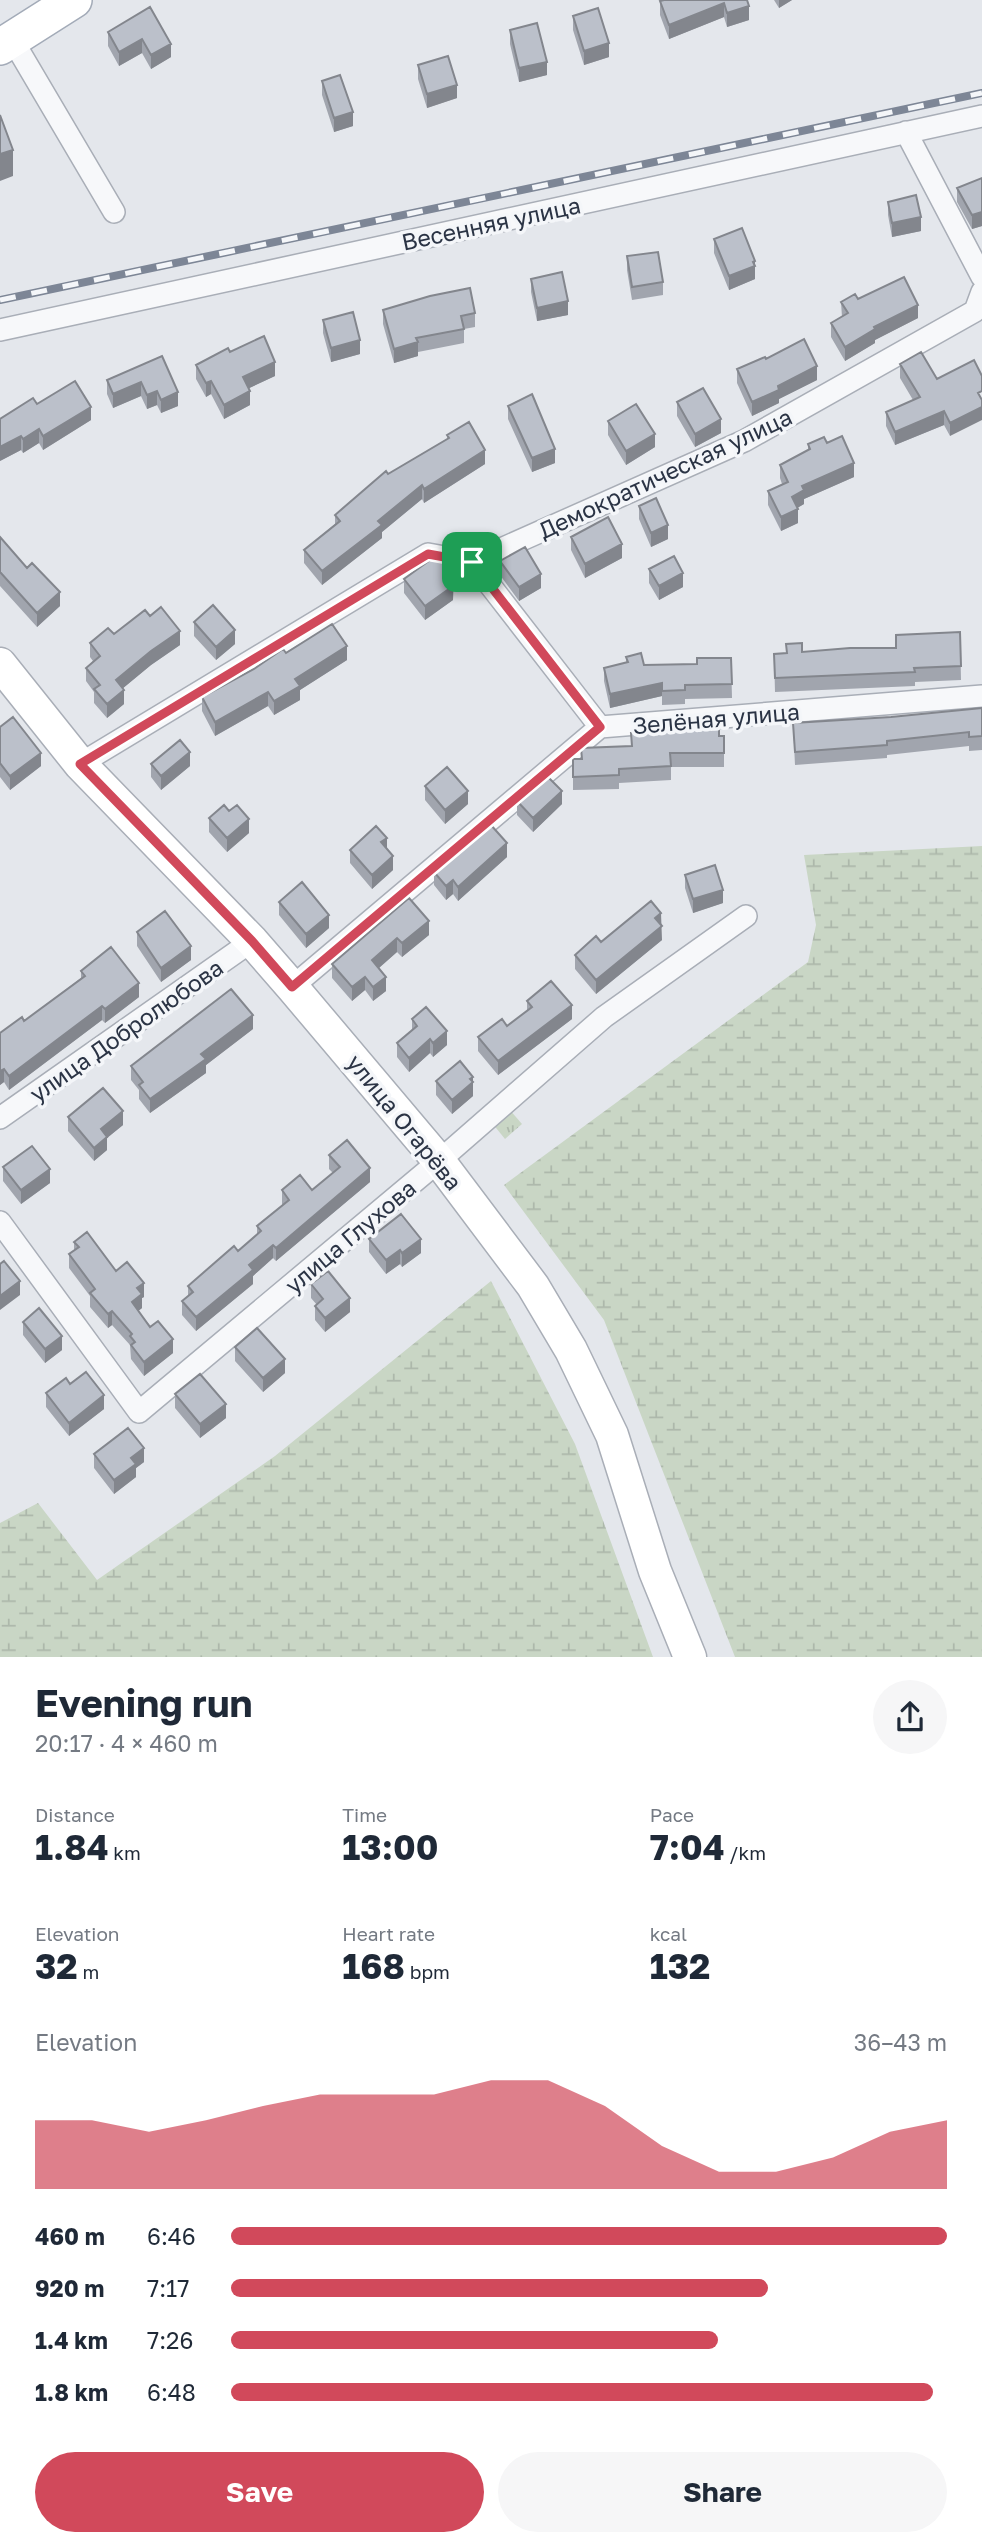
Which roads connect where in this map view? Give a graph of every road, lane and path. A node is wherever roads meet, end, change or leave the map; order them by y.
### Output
1 (74, 0) edge
2 (6, 43) edge
3 (982, 116) edge
4 (906, 132) junction
5 (114, 212) dead end
6 (982, 277) edge
7 (982, 292) edge
8 (0, 330) edge
9 (472, 562) junction
10 (0, 664) edge
11 (982, 696) edge
12 (600, 727) junction
13 (80, 764) junction
14 (746, 916) dead end
15 (252, 941) junction
16 (292, 987) junction
17 (0, 1118) edge
18 (439, 1161) junction
19 (0, 1222) edge
20 (690, 1657) edge

1 - 2 main road
2 - 5 street
3 - 4 street, Весенняя улица
4 - 6 street
4 - 8 street, Весенняя улица
7 - 9 street, Демократическая улица
9 - 12 street
9 - 13 street
10 - 13 main road, улица Огарёва
11 - 12 street, Зелёная улица
12 - 16 street, Зелёная улица
13 - 15 main road, улица Огарёва
14 - 18 street, улица Глухова
15 - 16 main road, улица Огарёва
15 - 17 street, улица Добролюбова
16 - 18 main road, улица Огарёва
18 - 19 street, улица Глухова
18 - 20 main road, улица Огарёва

